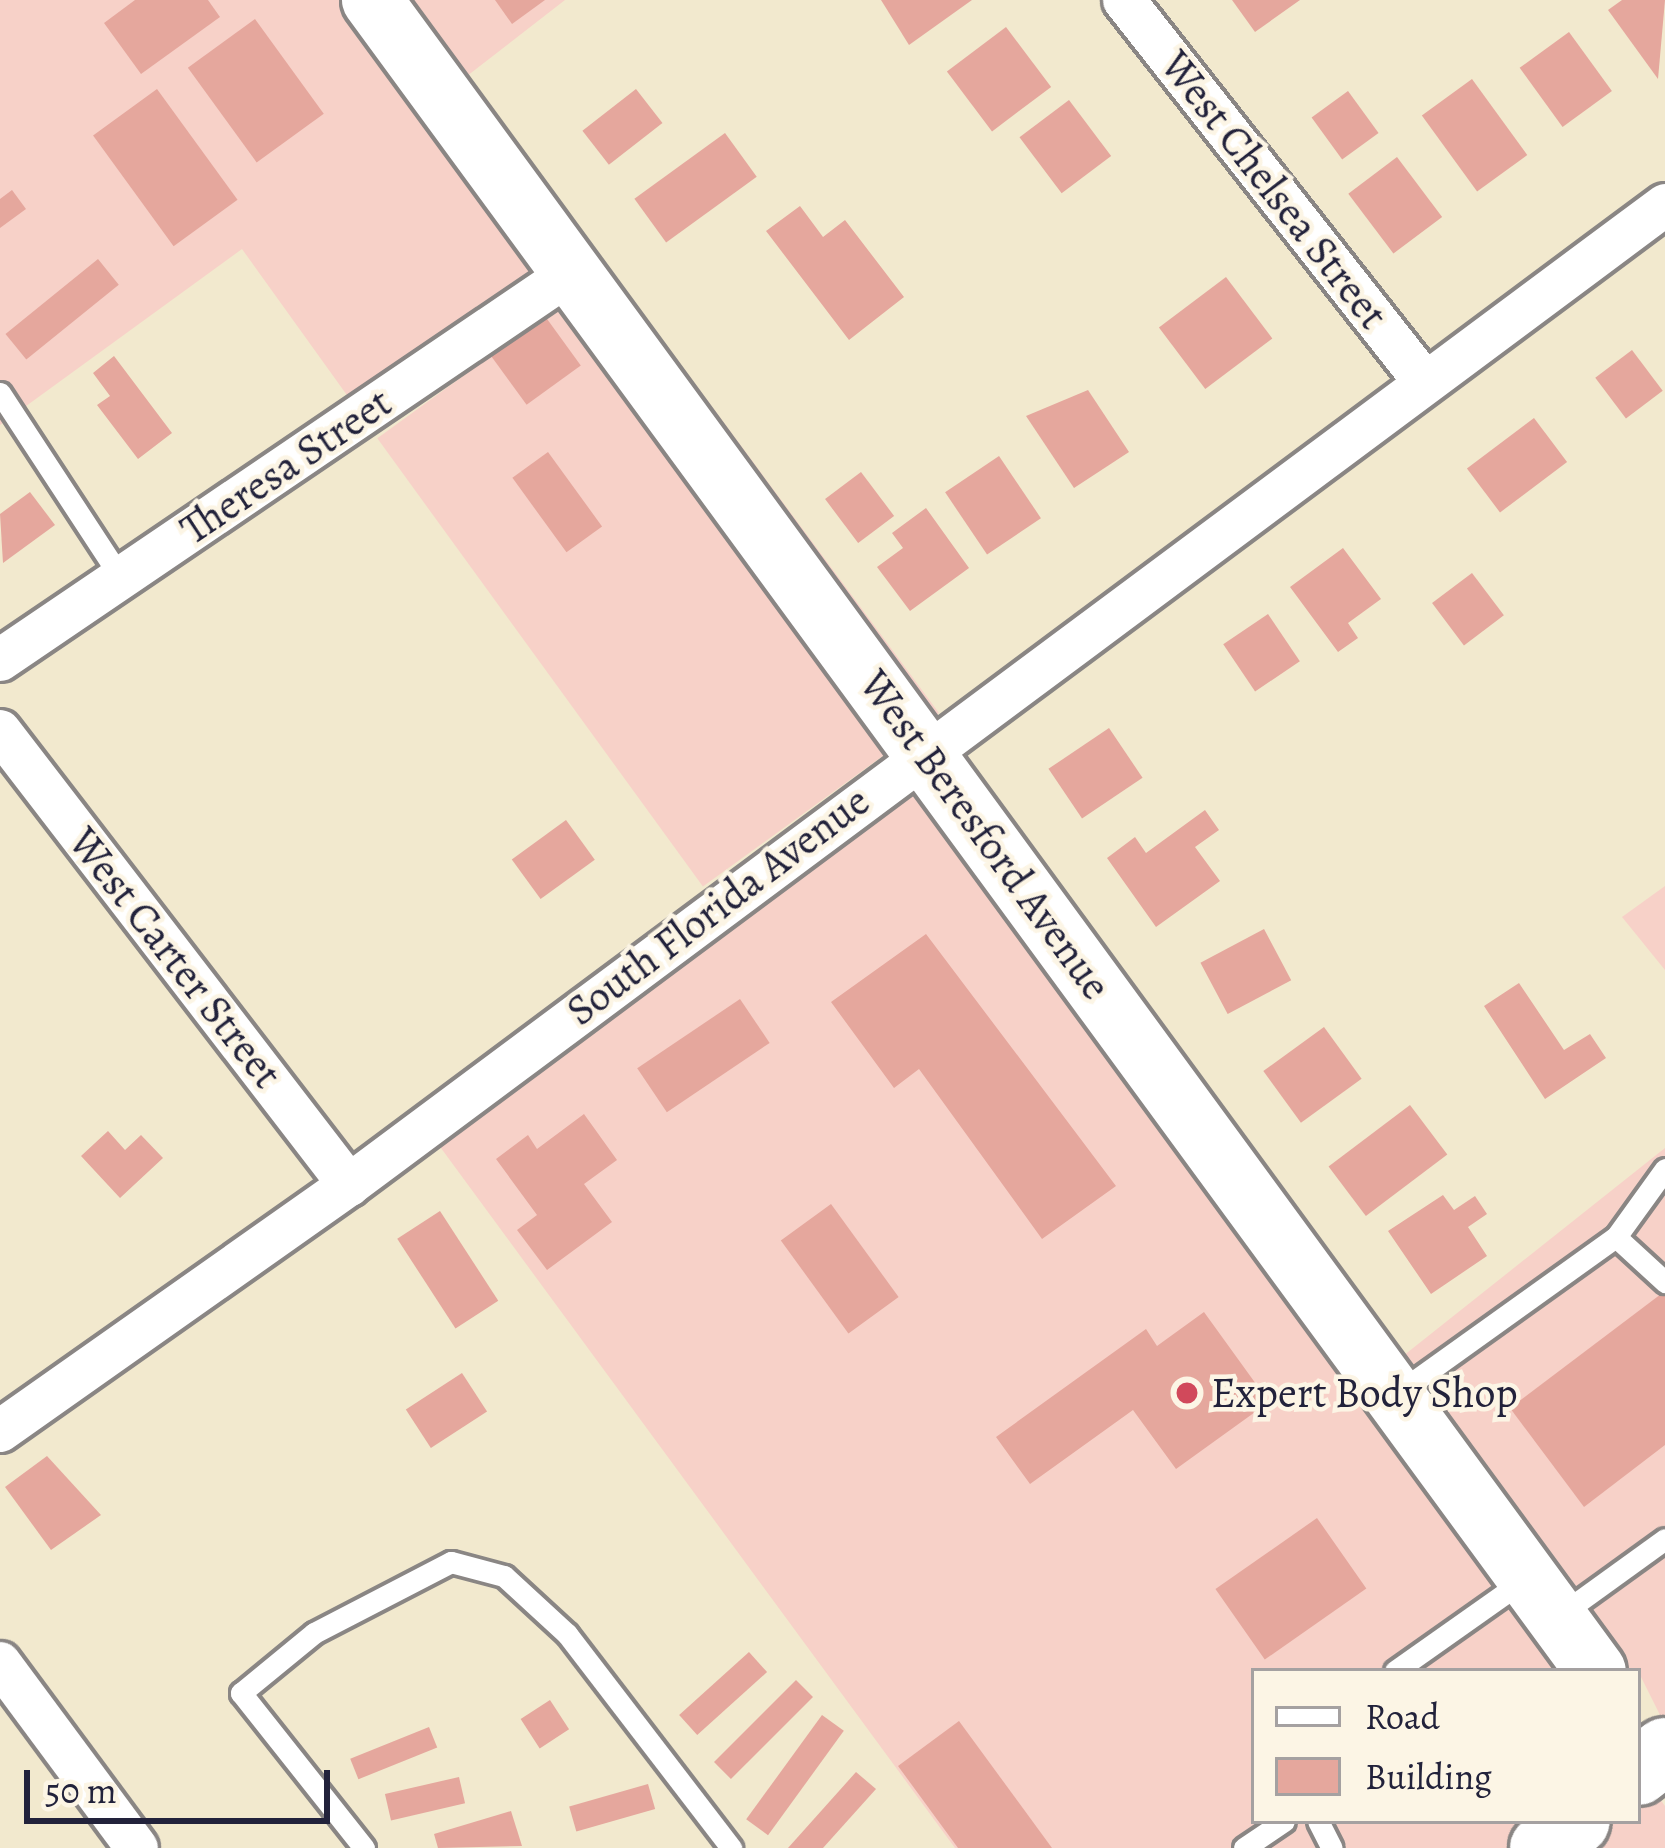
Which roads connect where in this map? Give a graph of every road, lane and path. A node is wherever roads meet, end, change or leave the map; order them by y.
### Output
1 (372, 0) edge
2 (1124, 0) edge
3 (1665, 206) edge
4 (572, 272) junction
5 (1424, 381) junction
6 (0, 393) edge
7 (122, 578) junction
8 (0, 660) edge
9 (0, 730) edge
10 (924, 750) junction
11 (1665, 1169) edge
12 (349, 1185) junction
13 (1616, 1237) junction
14 (1665, 1282) edge
15 (1395, 1395) junction
16 (0, 1431) edge
17 (1665, 1539) edge
18 (1542, 1597) junction
19 (0, 1663) edge
20 (1401, 1668) edge
21 (1594, 1668) edge
22 (1280, 1824) edge
23 (1573, 1824) edge
24 (137, 1848) edge
25 (364, 1848) edge
26 (731, 1848) edge
27 (1244, 1848) edge
28 (1543, 1848) edge

1 - 4 street, West Beresford Avenue
2 - 5 street, West Chelsea Street
3 - 5 street, South Florida Avenue
4 - 7 street, Theresa Street
4 - 10 street, West Beresford Avenue
5 - 10 street, South Florida Avenue
6 - 7 lane
7 - 8 street, Theresa Street
9 - 12 street, West Carter Street
10 - 12 street, South Florida Avenue
10 - 15 street, West Beresford Avenue
11 - 13 lane
12 - 16 street, South Florida Avenue
13 - 14 lane
13 - 15 lane
15 - 18 street, West Beresford Avenue
17 - 18 lane
18 - 20 lane
18 - 21 street, West Beresford Avenue
19 - 24 street
22 - 27 lane
23 - 28 main road
25 - 26 lane

